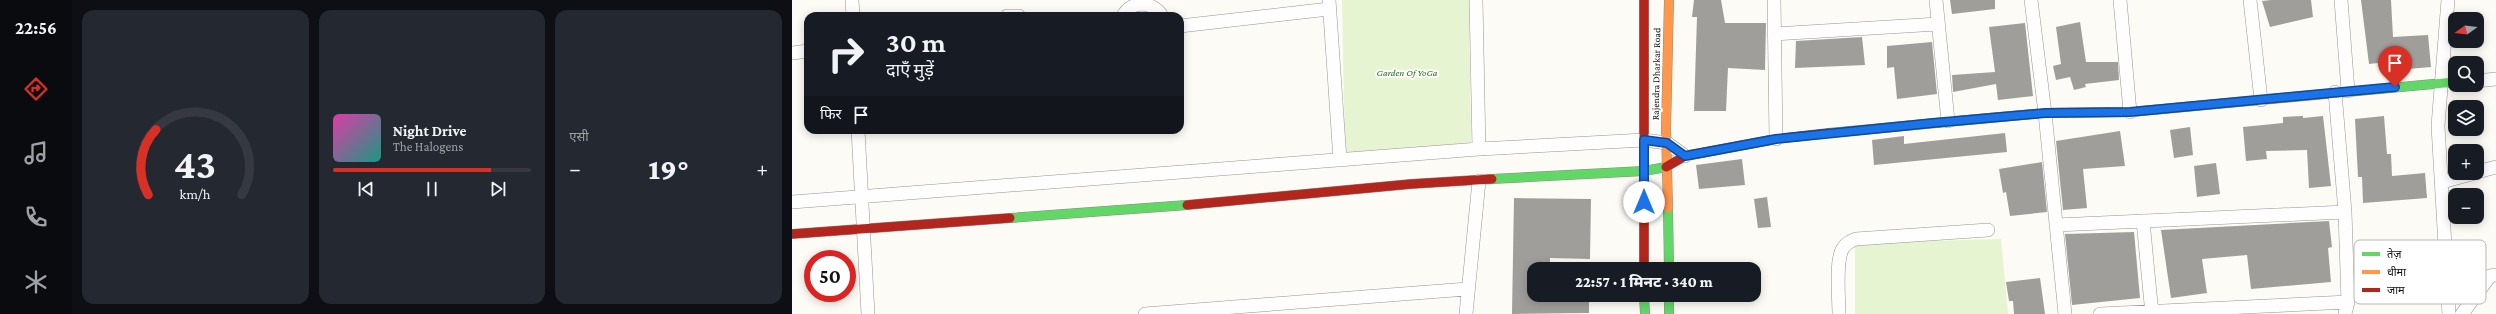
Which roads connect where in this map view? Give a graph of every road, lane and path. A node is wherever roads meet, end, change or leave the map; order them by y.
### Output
1 (852, 0) edge
2 (1476, 0) edge
3 (1644, 0) edge
4 (1669, 0) edge
5 (1774, 0) edge
6 (1936, 0) edge
7 (2031, 0) edge
8 (2120, 0) edge
9 (2250, 0) edge
10 (2340, 0) edge
11 (2448, 0) edge
12 (1329, 5) edge
13 (853, 12) edge
14 (1126, 12) edge
15 (1159, 12) edge
16 (1938, 24) junction
17 (1184, 25) edge
18 (1774, 34) junction
19 (804, 52) edge
20 (792, 53) edge
21 (2449, 56) edge
22 (2496, 79) edge
23 (2484, 80) edge
24 (2448, 83) edge
25 (2448, 87) edge
26 (2341, 92) junction
27 (2261, 100) junction
28 (2130, 112) junction
29 (2045, 113) junction
30 (1948, 122) junction
31 (858, 134) edge
32 (1776, 139) junction
33 (1644, 140) junction
34 (1667, 143) junction
35 (1479, 149) junction
36 (1685, 156) junction
37 (1340, 160) junction
38 (1667, 167) junction
39 (2496, 167) edge
40 (1644, 171) junction
41 (2484, 171) edge
42 (2450, 180) edge
43 (1479, 181) junction
44 (2442, 182) junction
45 (861, 197) junction
46 (792, 202) edge
47 (2345, 212) junction
48 (2144, 221) junction
49 (2056, 225) junction
50 (863, 229) junction
51 (1988, 230) dead end
52 (792, 234) edge
53 (2445, 240) edge
54 (1644, 262) edge
55 (1669, 262) edge
56 (2496, 275) edge
57 (2486, 281) edge
58 (1467, 289) junction
59 (1644, 302) edge
60 (1669, 302) edge
61 (2448, 304) edge
62 (2469, 304) edge
63 (2347, 308) edge
64 (2152, 313) edge
65 (868, 314) edge
66 (1144, 314) edge
67 (1466, 314) edge
68 (1645, 314) edge
69 (1669, 314) edge
70 (1840, 314) edge
71 (2065, 314) edge
72 (2100, 314) edge
73 (2448, 314) edge
74 (2462, 314) edge

1 - 13 street
2 - 35 street
3 - 33 street, Rajendra Dharkar Road
4 - 34 street, Rajendra Dharkar Road
5 - 18 street
6 - 16 street
7 - 29 street
8 - 28 street
9 - 27 street
10 - 26 street
11 - 21 street
12 - 17 street
12 - 37 street
14 - 15 street
16 - 18 street
16 - 30 street
18 - 32 street
19 - 20 street
22 - 23 street
24 - 26 street
25 - 44 street
26 - 27 street
26 - 47 street
27 - 28 street
28 - 29 street
29 - 30 street
29 - 49 street
30 - 32 street
31 - 45 street
32 - 36 street
33 - 34 street
33 - 35 street
33 - 40 street, Rajendra Dharkar Road
34 - 36 street
34 - 38 street, Rajendra Dharkar Road
35 - 37 street
36 - 38 street
37 - 45 street
38 - 40 street
38 - 55 street, Rajendra Dharkar Road
39 - 41 street
40 - 43 street
40 - 54 street, Rajendra Dharkar Road
42 - 44 street
43 - 50 street
43 - 58 street
44 - 53 street
45 - 46 street
45 - 50 street
47 - 48 street
47 - 63 street
48 - 49 street
48 - 64 street
49 - 71 street
50 - 52 street
50 - 65 street
51 - 70 street
56 - 57 street
58 - 66 street
58 - 67 street
59 - 68 street
60 - 69 street
61 - 73 street
62 - 74 street
63 - 64 street
64 - 72 street

